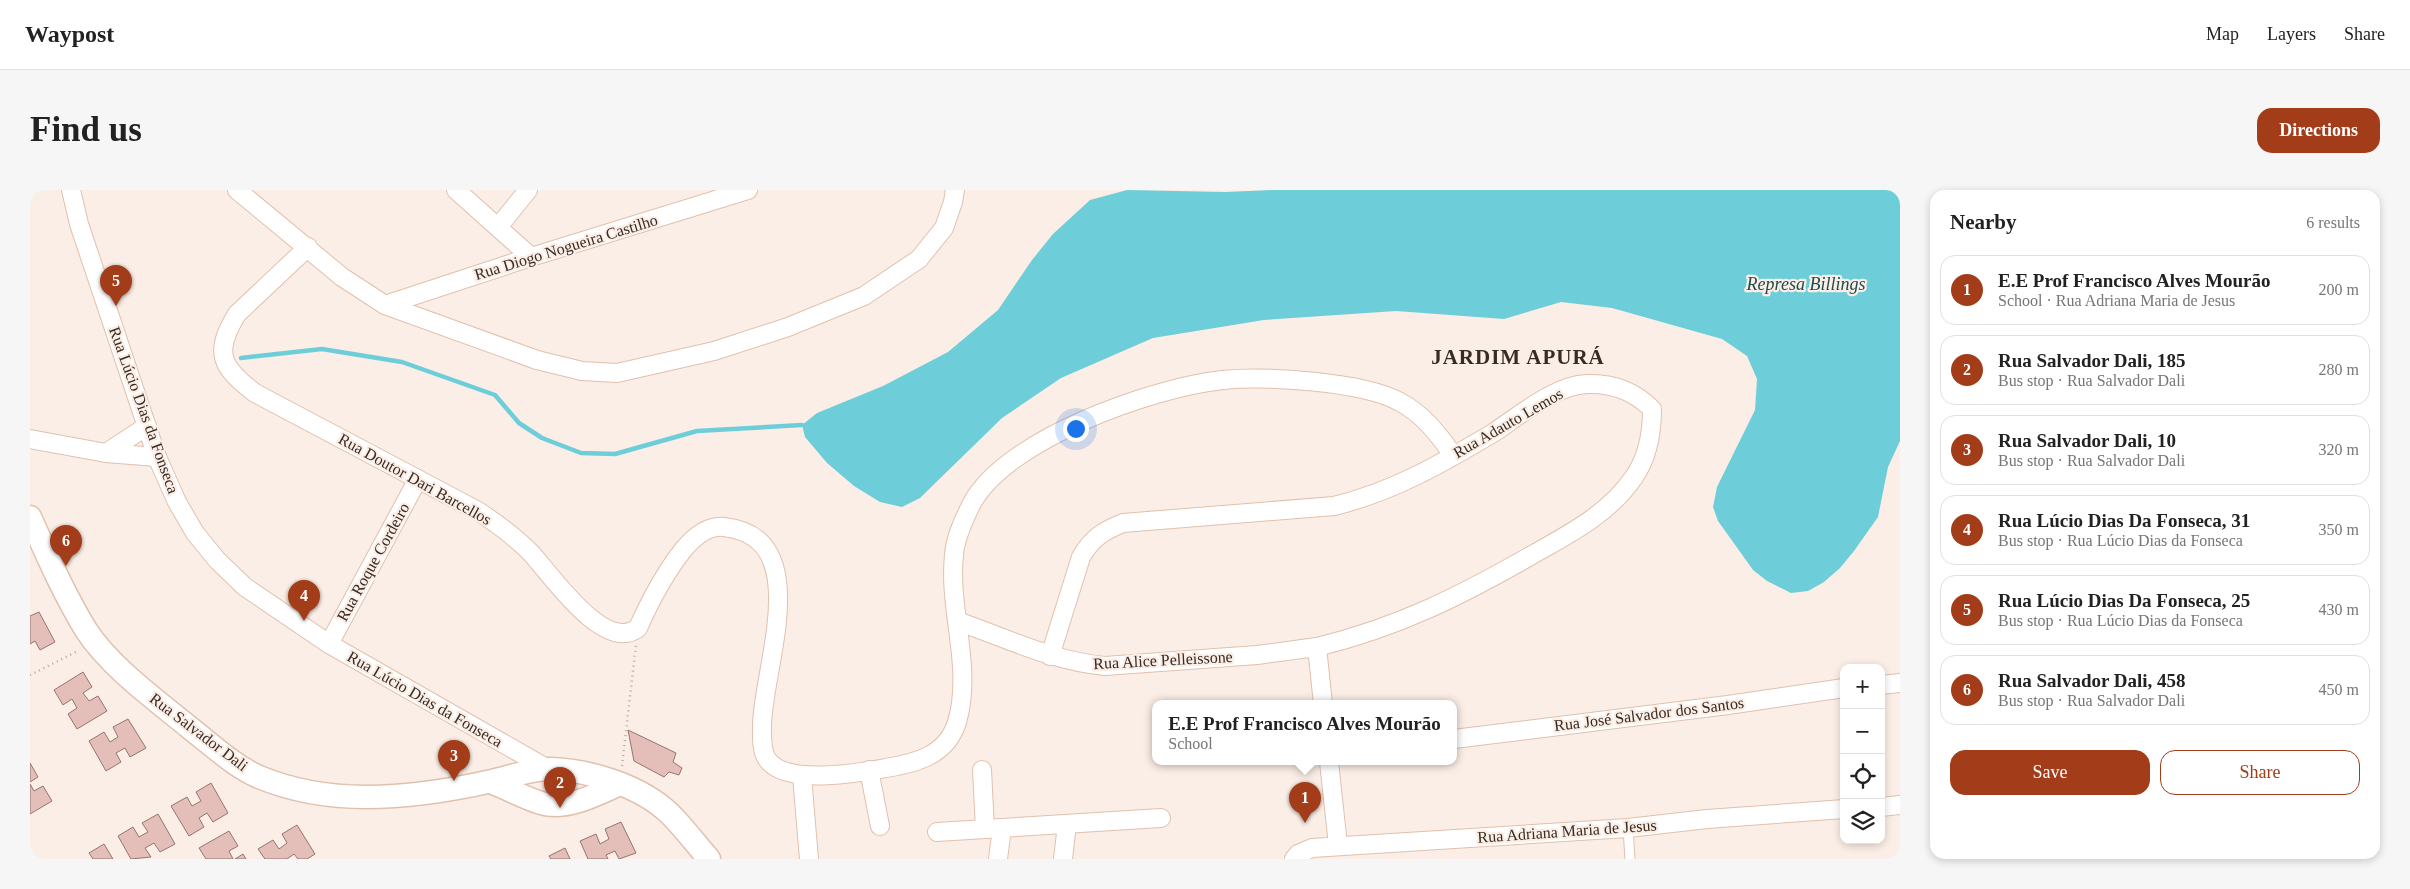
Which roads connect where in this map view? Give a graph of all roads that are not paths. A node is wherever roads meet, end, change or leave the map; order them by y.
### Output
1 (71, 190) edge
2 (237, 190) edge
3 (456, 190) edge
4 (528, 190) edge
5 (748, 190) edge
6 (955, 190) edge
7 (499, 226) junction
8 (308, 247) junction
9 (531, 257) junction
10 (384, 305) junction
11 (147, 426) junction
12 (30, 439) edge
13 (106, 453) junction
14 (1453, 456) junction
15 (157, 457) junction
16 (418, 479) junction
17 (30, 517) edge
18 (956, 620) junction
19 (329, 644) junction
20 (1317, 647) junction
21 (1050, 656) junction
22 (1900, 683) edge
23 (1885, 685) edge
24 (1840, 689) edge
25 (1323, 700) edge
26 (1457, 739) edge
27 (1329, 765) edge
28 (541, 770) junction
29 (869, 770) junction
30 (982, 770) dead end
31 (571, 772) junction
32 (802, 776) junction
33 (490, 782) junction
34 (620, 784) junction
35 (532, 800) junction
36 (572, 802) junction
37 (1900, 805) edge
38 (1885, 807) edge
39 (1840, 809) edge
40 (1162, 818) dead end
41 (1067, 824) junction
42 (880, 826) dead end
43 (993, 828) junction
44 (1628, 828) junction
45 (937, 832) dead end
46 (1338, 845) junction
47 (709, 859) edge
48 (809, 859) edge
49 (998, 859) edge
50 (1063, 859) edge
51 (1294, 859) edge
52 (1630, 859) edge

1 - 11 street, Rua Lúcio Dias da Fonseca
2 - 8 street
3 - 7 street
4 - 7 street
5 - 9 street, Rua Diogo Nogueira Castilho
6 - 10 street
7 - 9 street
8 - 10 street
8 - 16 street, Rua Doutor Dari Barcellos
9 - 10 street, Rua Diogo Nogueira Castilho
11 - 13 street
11 - 15 street, Rua Lúcio Dias da Fonseca
12 - 13 street
13 - 15 street
14 - 18 street
14 - 20 street, Rua Adauto Lemos
14 - 21 street, Rua Adauto Lemos
15 - 19 street, Rua Lúcio Dias da Fonseca
16 - 19 street, Rua Roque Cordeiro
16 - 32 street, Rua Doutor Dari Barcellos
17 - 33 street, Rua Salvador Dali
18 - 21 street, Rua Alice Pelleissone
18 - 29 street
19 - 28 street, Rua Lúcio Dias da Fonseca
20 - 21 street, Rua Alice Pelleissone
20 - 25 street
22 - 23 street
24 - 26 street, Rua José Salvador dos Santos
27 - 46 street
28 - 31 street, Rua Salvador Dali
28 - 33 street, Rua Salvador Dali
28 - 35 street
29 - 32 street
29 - 42 street
30 - 43 street
31 - 34 street, Rua Salvador Dali
31 - 36 street
32 - 48 street
33 - 35 street
34 - 36 street
34 - 47 street, Rua Salvador Dali
35 - 36 street
37 - 38 street
39 - 44 street, Rua Adriana Maria de Jesus
40 - 41 street
41 - 43 street
41 - 50 street
43 - 45 street
43 - 49 street
44 - 46 street, Rua Adriana Maria de Jesus
44 - 52 lane
46 - 51 street, Rua Adriana Maria de Jesus

